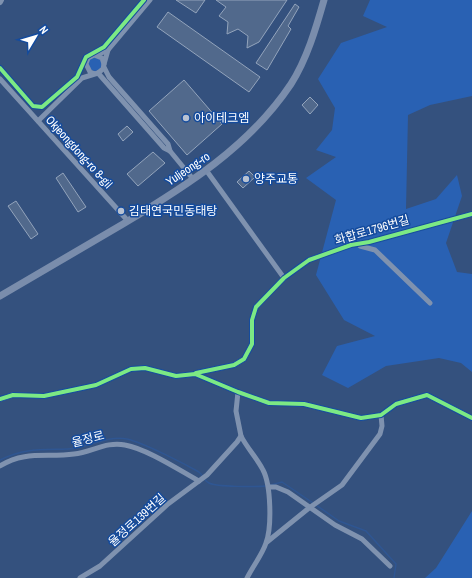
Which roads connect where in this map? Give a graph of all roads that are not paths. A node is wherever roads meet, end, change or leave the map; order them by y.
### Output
1 (150, 0) edge
2 (324, 0) edge
3 (108, 50) junction
4 (97, 55) junction
5 (104, 65) junction
6 (86, 67) junction
7 (97, 73) junction
8 (82, 78) junction
9 (0, 79) edge
10 (38, 121) junction
11 (170, 151) junction
12 (206, 170) junction
13 (193, 179) junction
14 (472, 214) edge
15 (128, 221) junction
16 (351, 245) junction
17 (284, 278) junction
18 (0, 296) edge
19 (430, 303) dead end
20 (196, 373) dead end
21 (238, 392) junction
22 (0, 398) edge
23 (382, 415) junction
24 (472, 418) edge
25 (241, 436) junction
26 (0, 466) edge
27 (200, 480) junction
28 (269, 487) junction
29 (310, 507) junction
30 (267, 542) junction
31 (390, 566) dead end
32 (80, 578) edge
33 (247, 578) edge

1 - 3 street
2 - 12 main road, Yuljeong-ro
3 - 4 street
3 - 5 street
4 - 5 street
4 - 6 street
5 - 7 street
5 - 11 street
6 - 7 street
6 - 8 street
7 - 8 street
7 - 11 street
8 - 10 street
9 - 10 street, Okjeongdong-ro 8-gil
10 - 15 street, Okjeongdong-ro 8-gil
11 - 13 street
12 - 13 main road, Yuljeong-ro
12 - 17 street
13 - 15 main road, Yuljeong-ro
14 - 16 street, 화합로1796번길
15 - 18 main road, Yuljeong-ro
16 - 17 street, 화합로1796번길
16 - 19 street, 화합로1796번길
17 - 20 street, 화합로1796번길
21 - 22 street
21 - 23 street
21 - 25 street
23 - 24 street
23 - 29 street
25 - 27 street, 율정로139번길
25 - 28 street
26 - 27 street, 율정로
27 - 32 street, 율정로139번길
28 - 29 street
28 - 30 street
29 - 30 street
29 - 31 street
30 - 33 street

